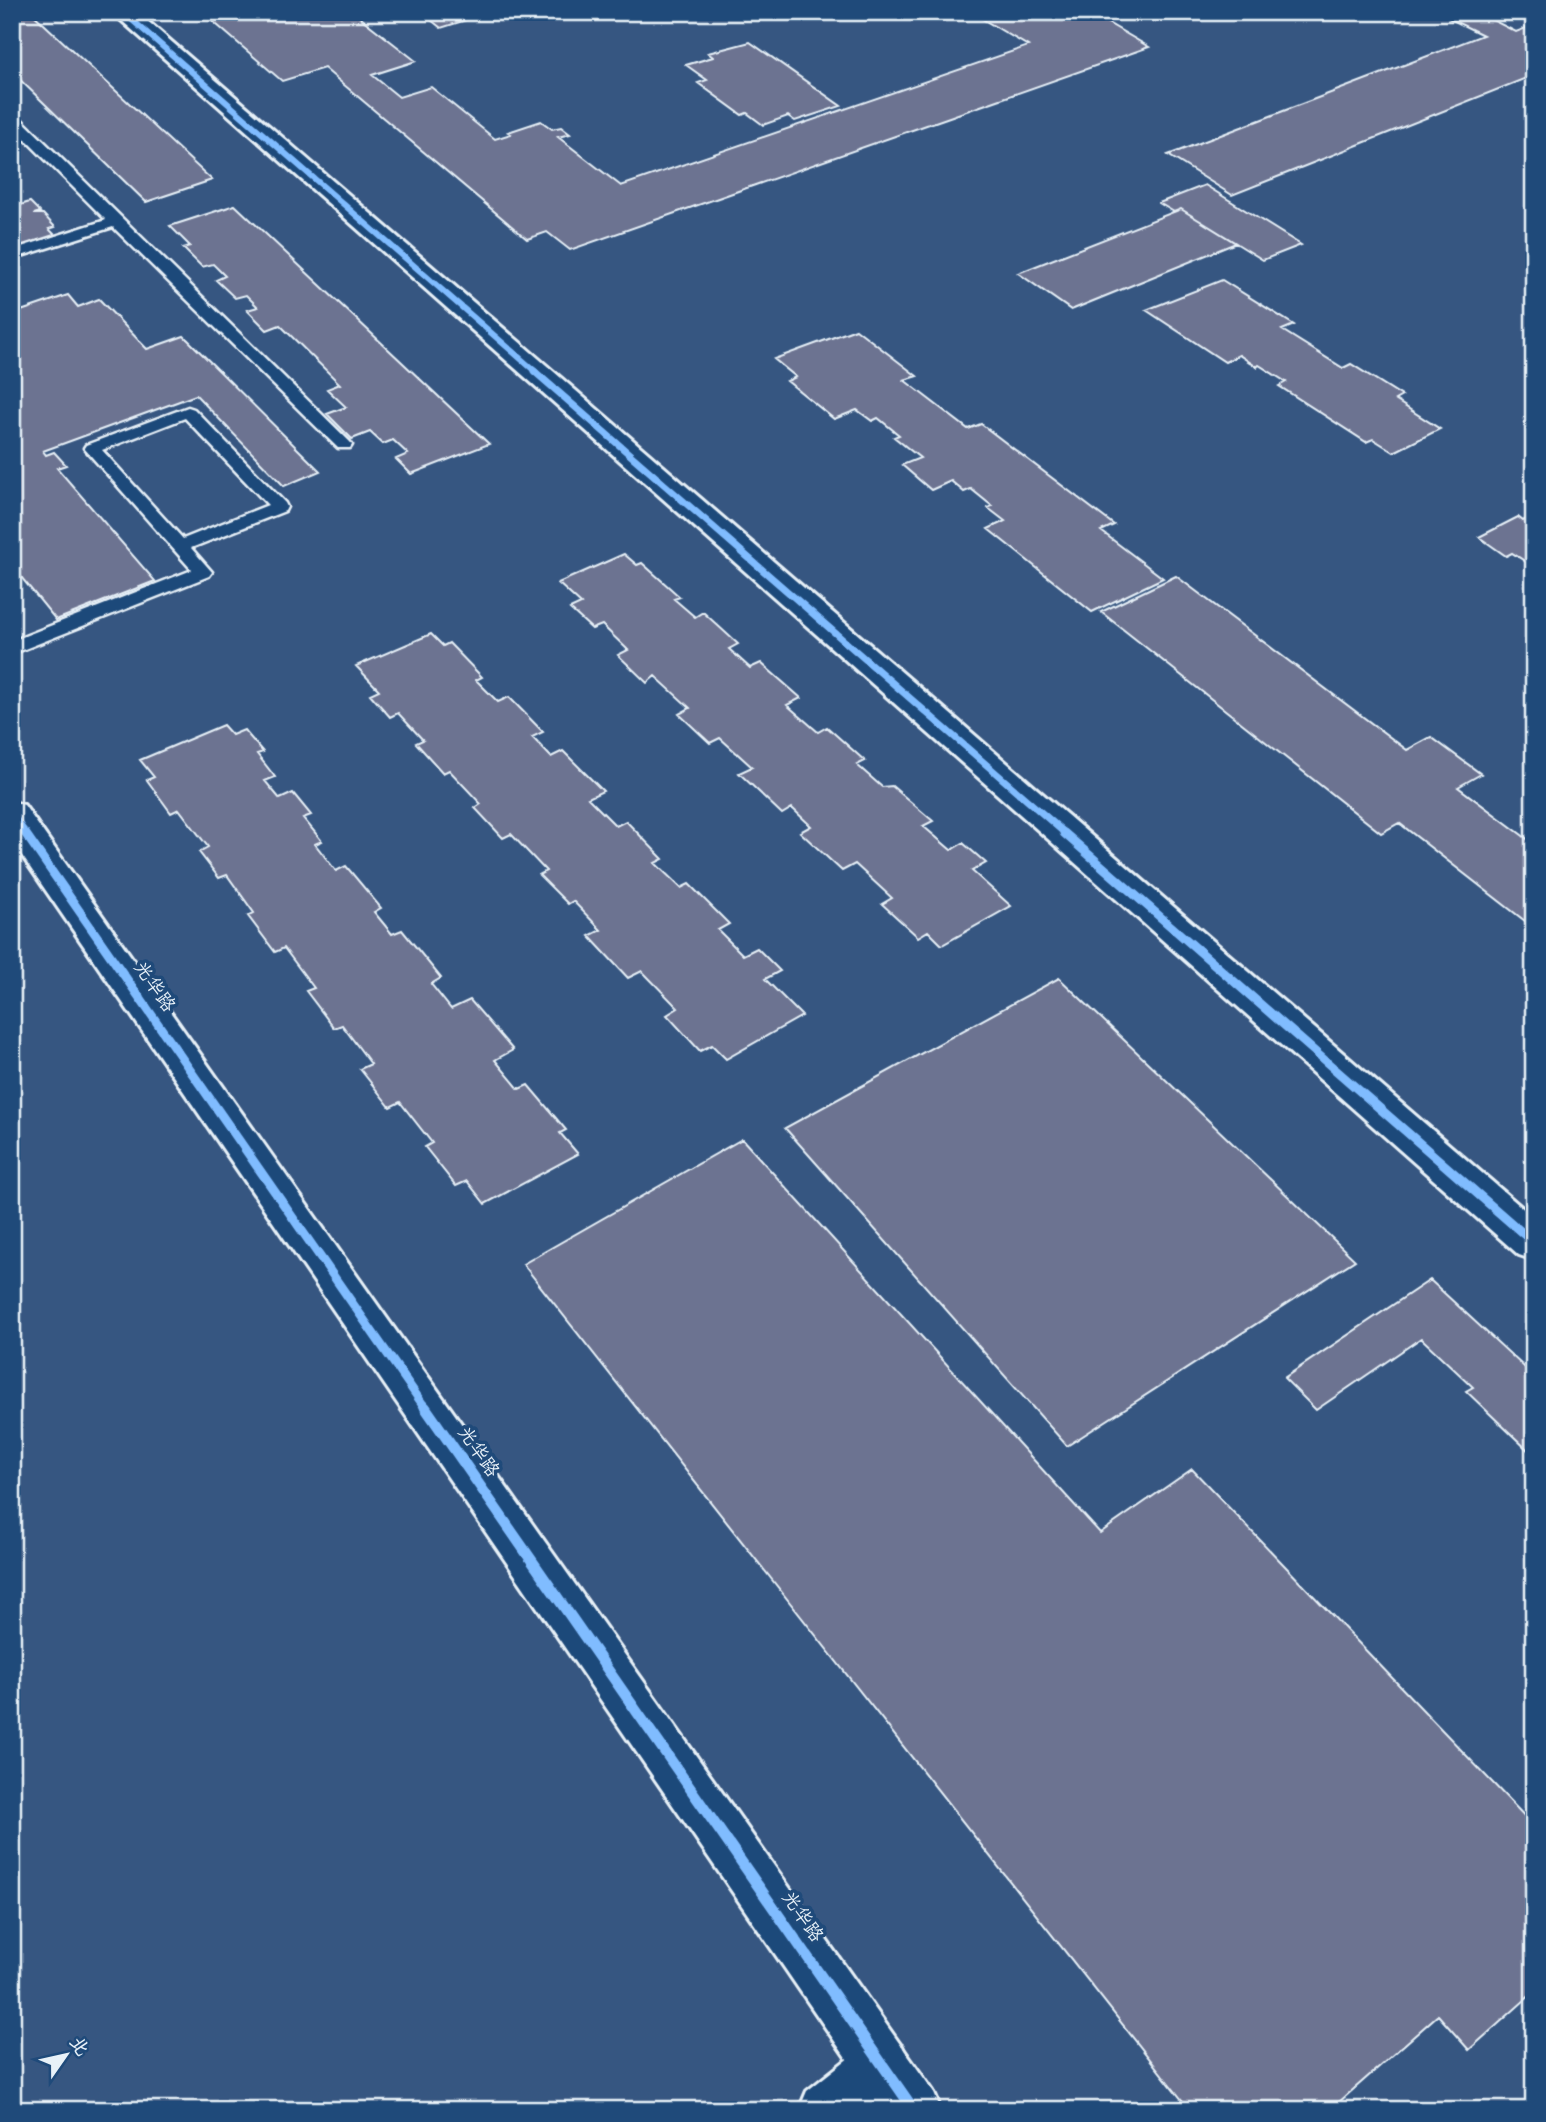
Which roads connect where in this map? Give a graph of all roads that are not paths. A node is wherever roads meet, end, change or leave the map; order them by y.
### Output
1 (123, 12) edge
2 (12, 118) edge
3 (115, 221) junction
4 (12, 255) edge
5 (344, 445) dead end
6 (181, 546) junction
7 (12, 648) edge
8 (12, 814) edge
9 (1534, 1242) edge
10 (883, 2065) junction
11 (826, 2110) edge
12 (914, 2110) edge

1 - 9 street
2 - 3 lane
3 - 4 lane
3 - 5 lane
6 - 6 lane
6 - 7 lane
8 - 10 street, 光华路
10 - 11 street
10 - 12 street, 光华路

